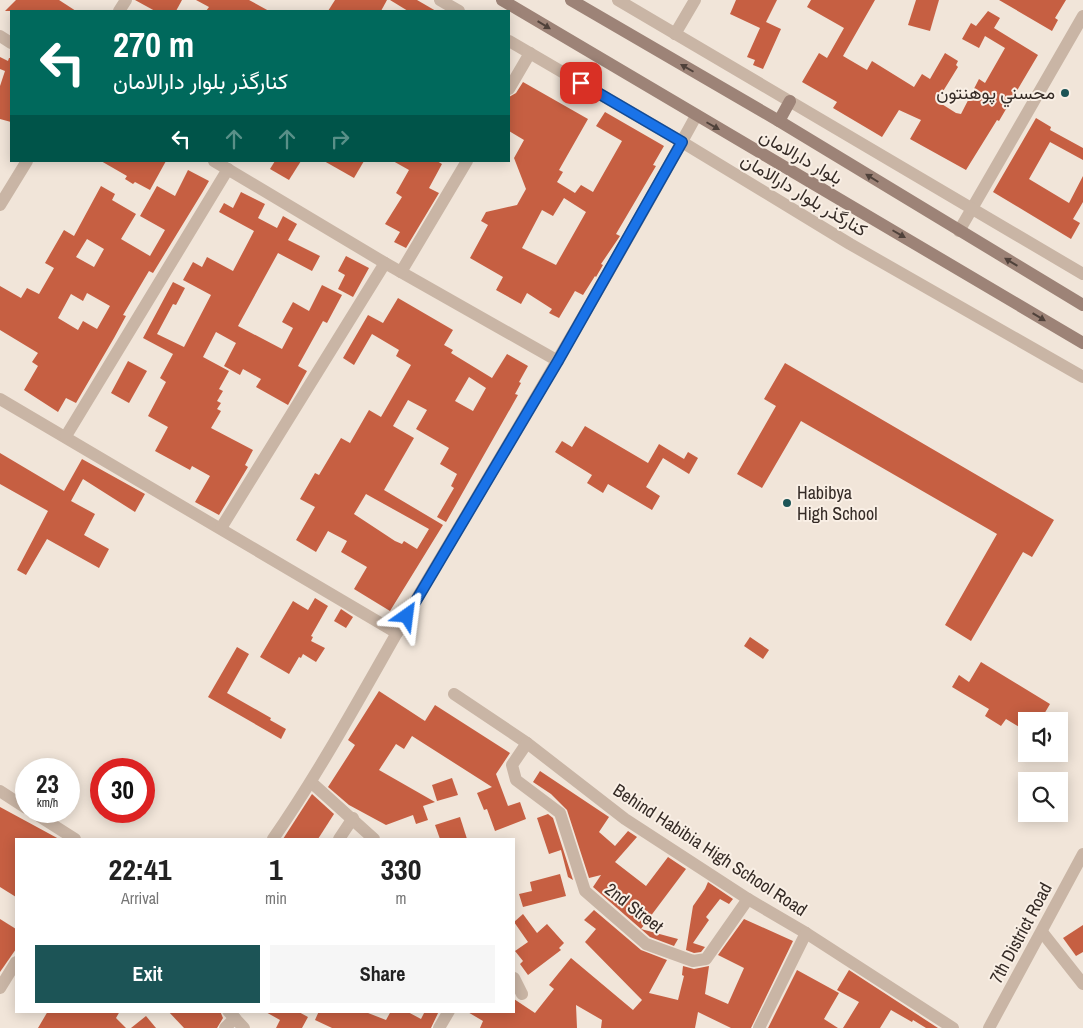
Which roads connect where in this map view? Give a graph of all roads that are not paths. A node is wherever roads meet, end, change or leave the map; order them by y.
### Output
1 (440, 0) edge
2 (502, 0) edge
3 (571, 0) edge
4 (618, 0) edge
5 (695, 0) edge
6 (457, 10) edge
7 (1083, 16) edge
8 (675, 34) junction
9 (510, 42) edge
10 (530, 53) junction
11 (510, 87) edge
12 (790, 101) junction
13 (696, 116) junction
14 (779, 121) junction
15 (682, 142) junction
16 (26, 162) edge
17 (216, 162) edge
18 (465, 162) edge
19 (228, 169) junction
20 (0, 205) edge
21 (972, 208) junction
22 (959, 231) junction
23 (385, 263) junction
24 (401, 272) junction
25 (1083, 274) edge
26 (1083, 304) edge
27 (1083, 343) edge
28 (558, 361) junction
29 (1083, 377) edge
30 (0, 399) edge
31 (66, 436) junction
32 (220, 528) junction
33 (397, 633) junction
34 (454, 694) dead end
35 (527, 743) junction
36 (312, 783) junction
37 (0, 791) edge
38 (15, 801) edge
39 (353, 818) junction
40 (49, 823) edge
41 (72, 838) edge
42 (274, 838) edge
43 (341, 838) edge
44 (373, 838) edge
45 (1083, 854) edge
46 (748, 899) junction
47 (806, 932) junction
48 (1042, 932) junction
49 (15, 964) edge
50 (515, 980) edge
51 (1083, 984) edge
52 (0, 988) edge
53 (522, 994) dead end
54 (448, 1013) edge
55 (236, 1019) edge
56 (225, 1028) edge
57 (439, 1028) edge
58 (759, 1028) edge
59 (953, 1028) edge
60 (989, 1028) edge

1 - 6 street
2 -> 13 main road, بلوار دارالامان
14 -> 3 main road, بلوار دارالامان
4 - 8 street
5 - 8 street
7 - 21 street
8 - 12 street
9 - 10 street, کنارگذر بلوار دارالامان
10 - 11 street
10 - 15 street, کنارگذر بلوار دارالامان
12 - 14 main road
12 - 21 street
13 - 15 street
13 -> 27 main road, بلوار دارالامان
22 -> 14 main road, بلوار دارالامان
15 - 28 street
15 - 29 street, کنارگذر بلوار دارالامان
16 - 20 street
17 - 19 street
18 - 24 street
19 - 23 street
19 - 31 street
21 - 22 street
21 - 25 street
26 -> 22 main road, بلوار دارالامان
23 - 24 street
23 - 32 street
24 - 28 street
28 - 33 street
30 - 31 street
31 - 32 street
32 - 33 street
33 - 36 street
34 - 35 street, Behind Habibia High School Road
35 - 46 street, Behind Habibia High School Road
35 - 46 street, 2nd Street
36 - 39 street
36 - 42 street
37 - 38 street
39 - 43 street
39 - 44 street
40 - 41 street
45 - 48 street, 7th District Road
46 - 47 street, Behind Habibia High School Road
47 - 58 street
47 - 59 street, Behind Habibia High School Road
48 - 51 street
48 - 60 street, 7th District Road
49 - 52 street
50 - 53 street
54 - 57 street
55 - 56 street

